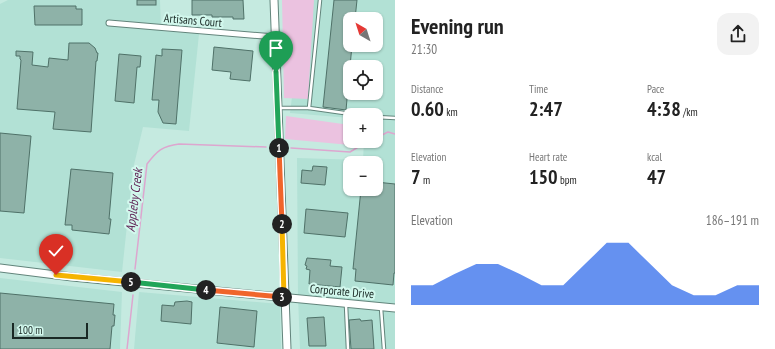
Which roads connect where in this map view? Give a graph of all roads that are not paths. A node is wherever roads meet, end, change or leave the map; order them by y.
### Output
1 (274, 0) edge
2 (320, 0) edge
3 (109, 23) dead end
4 (275, 37) junction
5 (278, 108) junction
6 (309, 108) junction
7 (343, 113) edge
8 (383, 117) edge
9 (395, 118) edge
10 (0, 268) edge
11 (284, 297) junction
12 (346, 302) junction
13 (381, 306) junction
14 (395, 308) edge
15 (287, 349) edge
16 (348, 349) edge
17 (384, 349) edge

1 - 4 street
2 - 6 lane
3 - 4 street, Artisans Court
4 - 5 street
5 - 6 lane
5 - 11 street
6 - 7 lane
8 - 9 lane
10 - 11 street, Corporate Drive
11 - 12 street, Corporate Drive
11 - 15 street
12 - 13 street, Corporate Drive
12 - 16 lane
13 - 14 street, Corporate Drive
13 - 17 lane

